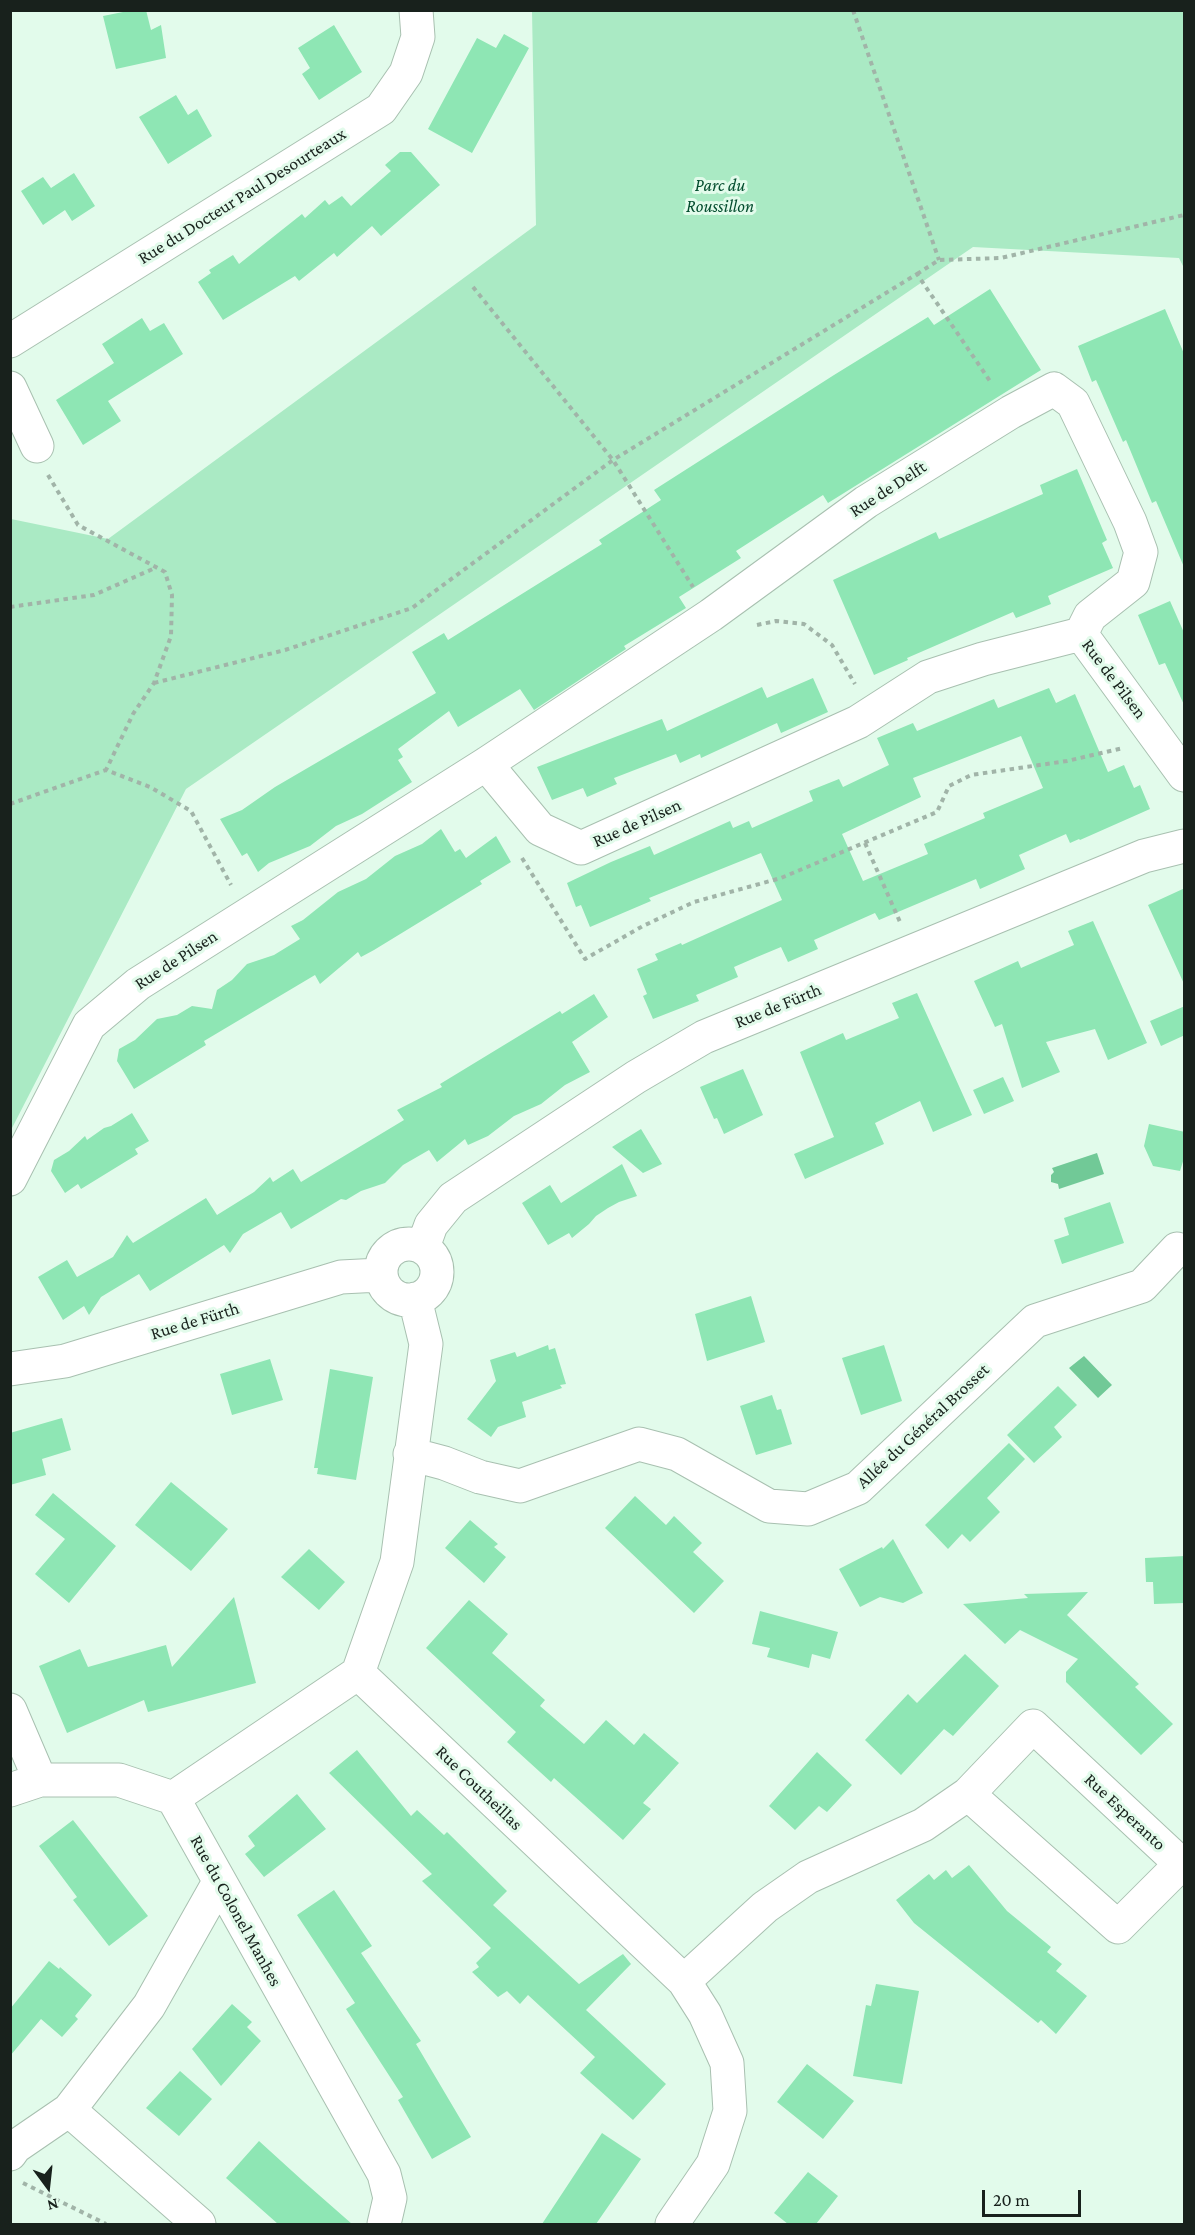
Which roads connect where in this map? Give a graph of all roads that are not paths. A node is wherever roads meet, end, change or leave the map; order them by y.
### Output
1 (416, 10) edge
2 (10, 341) edge
3 (10, 388) edge
4 (37, 446) road end
5 (1081, 634) junction
6 (486, 764) junction
7 (1185, 775) edge
8 (1185, 846) edge
9 (10, 1179) edge
10 (423, 1247) junction
11 (1177, 1249) dead end
12 (380, 1275) junction
13 (415, 1299) junction
14 (10, 1369) edge
15 (410, 1454) junction
16 (358, 1673) junction
17 (10, 1710) edge
18 (25, 1785) edge
19 (968, 1794) junction
20 (172, 1798) junction
21 (219, 1882) junction
22 (684, 1981) junction
23 (69, 2110) junction
24 (16, 2168) edge
25 (199, 2224) edge
26 (384, 2224) edge
27 (672, 2224) edge

1 - 2 street, Rue du Docteur Paul Desourteaux
3 - 4 street
5 - 6 street, Rue de Pilsen
5 - 6 street, Rue de Delft
5 - 7 street, Rue de Pilsen
6 - 9 street, Rue de Pilsen
8 - 10 street, Rue de Fürth
10 - 12 street
10 - 13 street
11 - 15 street, Allée du Général Brosset
12 - 13 street
12 - 14 street, Rue de Fürth
13 - 15 street
15 - 16 street
16 - 20 street
16 - 22 street, Rue Coutheillas
17 - 18 street
18 - 20 street
19 - 19 street, Rue Esperanto
19 - 22 street, Rue Esperanto
20 - 21 street, Rue du Colonel Manhes
21 - 23 street
21 - 26 street, Rue du Colonel Manhes
22 - 27 street, Rue Coutheillas
23 - 24 street
23 - 25 street

